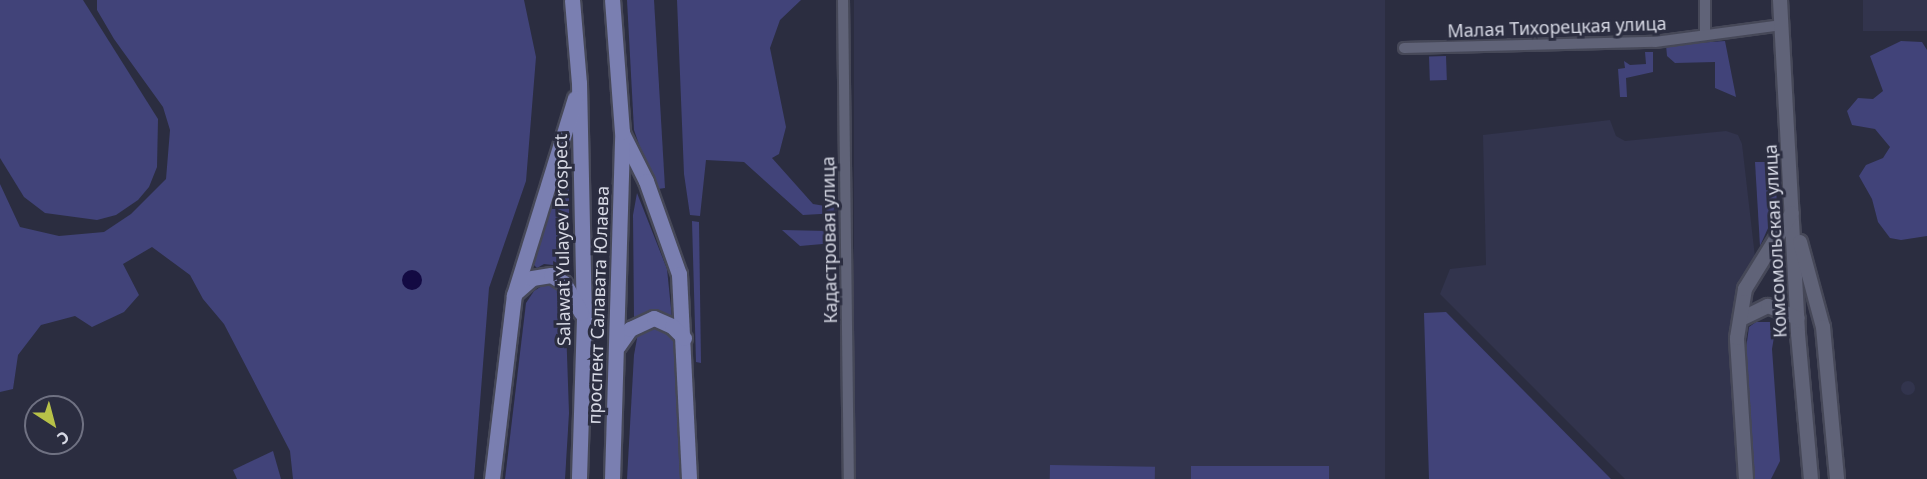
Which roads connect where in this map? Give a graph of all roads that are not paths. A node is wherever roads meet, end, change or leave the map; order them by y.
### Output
1 (572, 0) edge
2 (612, 0) edge
3 (843, 0) edge
4 (1705, 0) edge
5 (1780, 0) edge
6 (1782, 25) junction
7 (1705, 35) junction
8 (1404, 48) dead end
9 (579, 83) junction
10 (622, 132) junction
11 (1792, 213) junction
12 (514, 295) junction
13 (584, 318) junction
14 (1798, 318) junction
15 (1741, 319) junction
16 (684, 338) junction
17 (618, 346) junction
18 (492, 479) edge
19 (579, 479) edge
20 (612, 479) edge
21 (689, 479) edge
22 (849, 479) edge
23 (1746, 479) edge
24 (1811, 479) edge
25 (1837, 479) edge

1 - 9 main road, Salawat Yulayev Prospect
2 - 10 main road
3 - 22 street, Кадастровая улица
4 - 7 street
5 - 6 main road, Комсомольская улица
6 - 7 street, Малая Тихорецкая улица
6 - 11 main road, Комсомольская улица
7 - 8 street, Малая Тихорецкая улица
9 - 12 main road
9 - 13 main road, Salawat Yulayev Prospect
10 - 16 main road
10 - 17 main road, проспект Салавата Юлаева
11 - 14 main road, Комсомольская улица
11 - 15 main road
11 - 25 main road
12 - 13 main road
12 - 18 main road
13 - 19 main road, Salawat Yulayev Prospect
14 - 15 main road
14 - 24 main road, Комсомольская улица
15 - 23 main road
16 - 17 main road
16 - 21 main road
17 - 20 main road, проспект Салавата Юлаева

